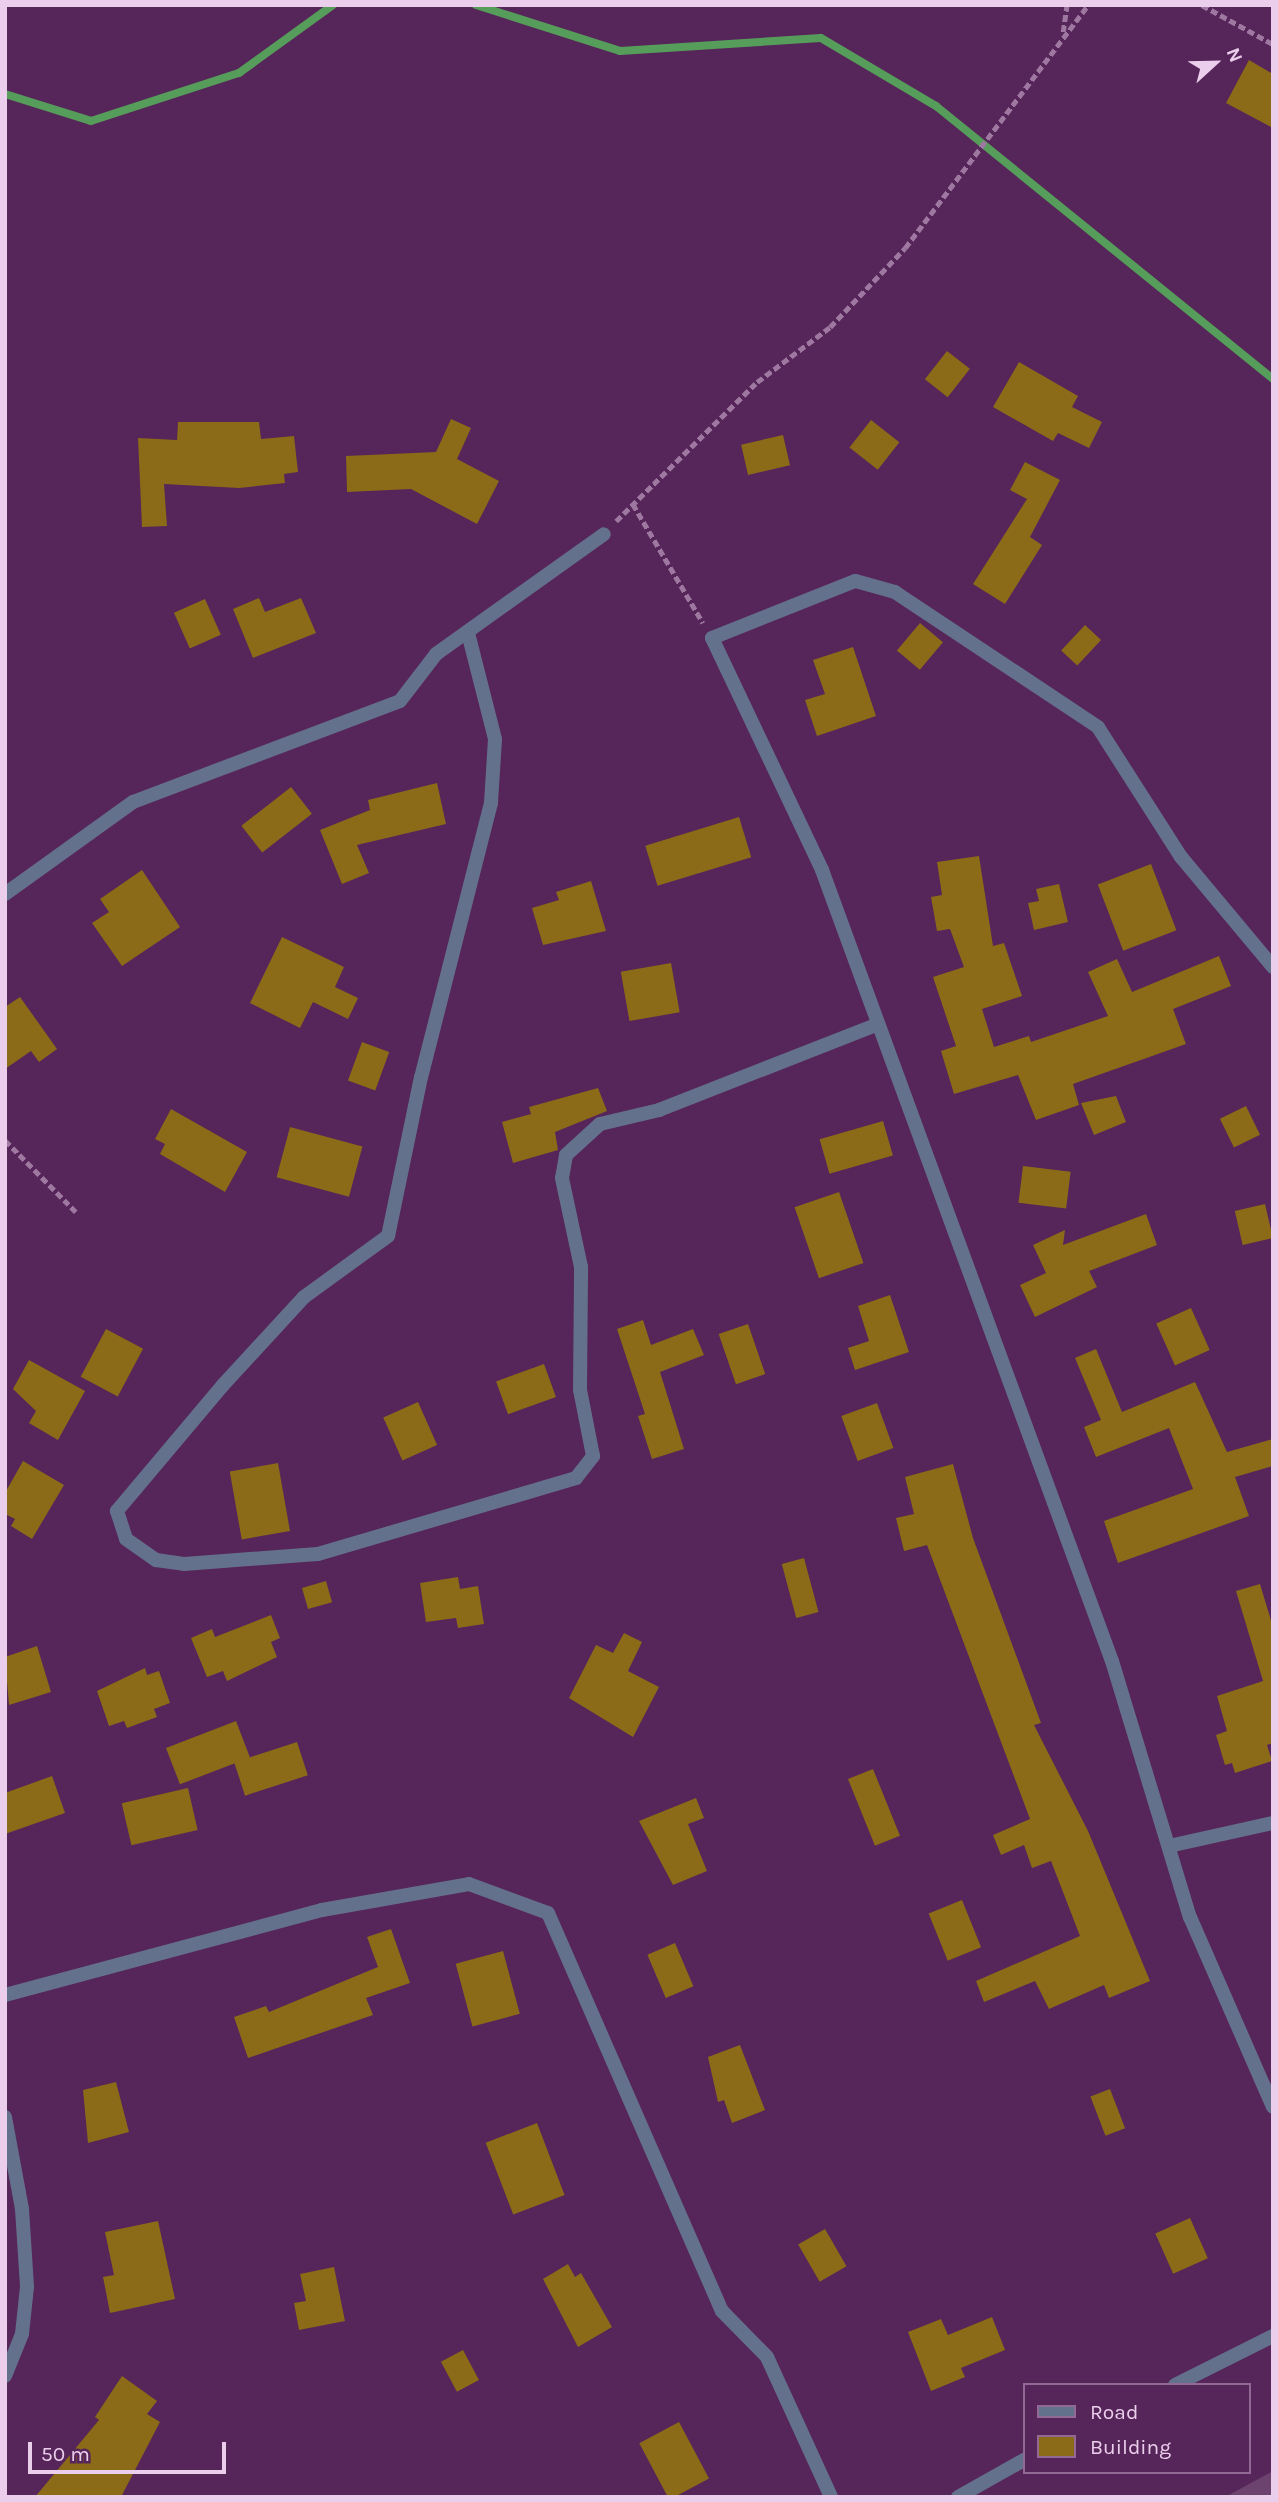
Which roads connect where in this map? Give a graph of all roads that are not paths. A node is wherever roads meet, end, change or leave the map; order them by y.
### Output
1 (604, 534) road end
2 (468, 633) junction
3 (5, 894) edge
4 (1273, 967) edge
5 (878, 1024) junction
6 (1273, 1823) edge
7 (1169, 1846) junction
8 (5, 1996) edge
9 (1273, 2107) edge
10 (5, 2117) edge
11 (1273, 2336) edge
12 (5, 2376) edge
13 (1179, 2383) edge
14 (1023, 2461) edge
15 (831, 2497) edge
16 (958, 2497) edge

1 - 2 street
2 - 3 street
2 - 5 street
4 - 5 street
5 - 7 street
6 - 7 street
7 - 9 street
8 - 15 street
10 - 12 street
11 - 13 street
14 - 16 street

